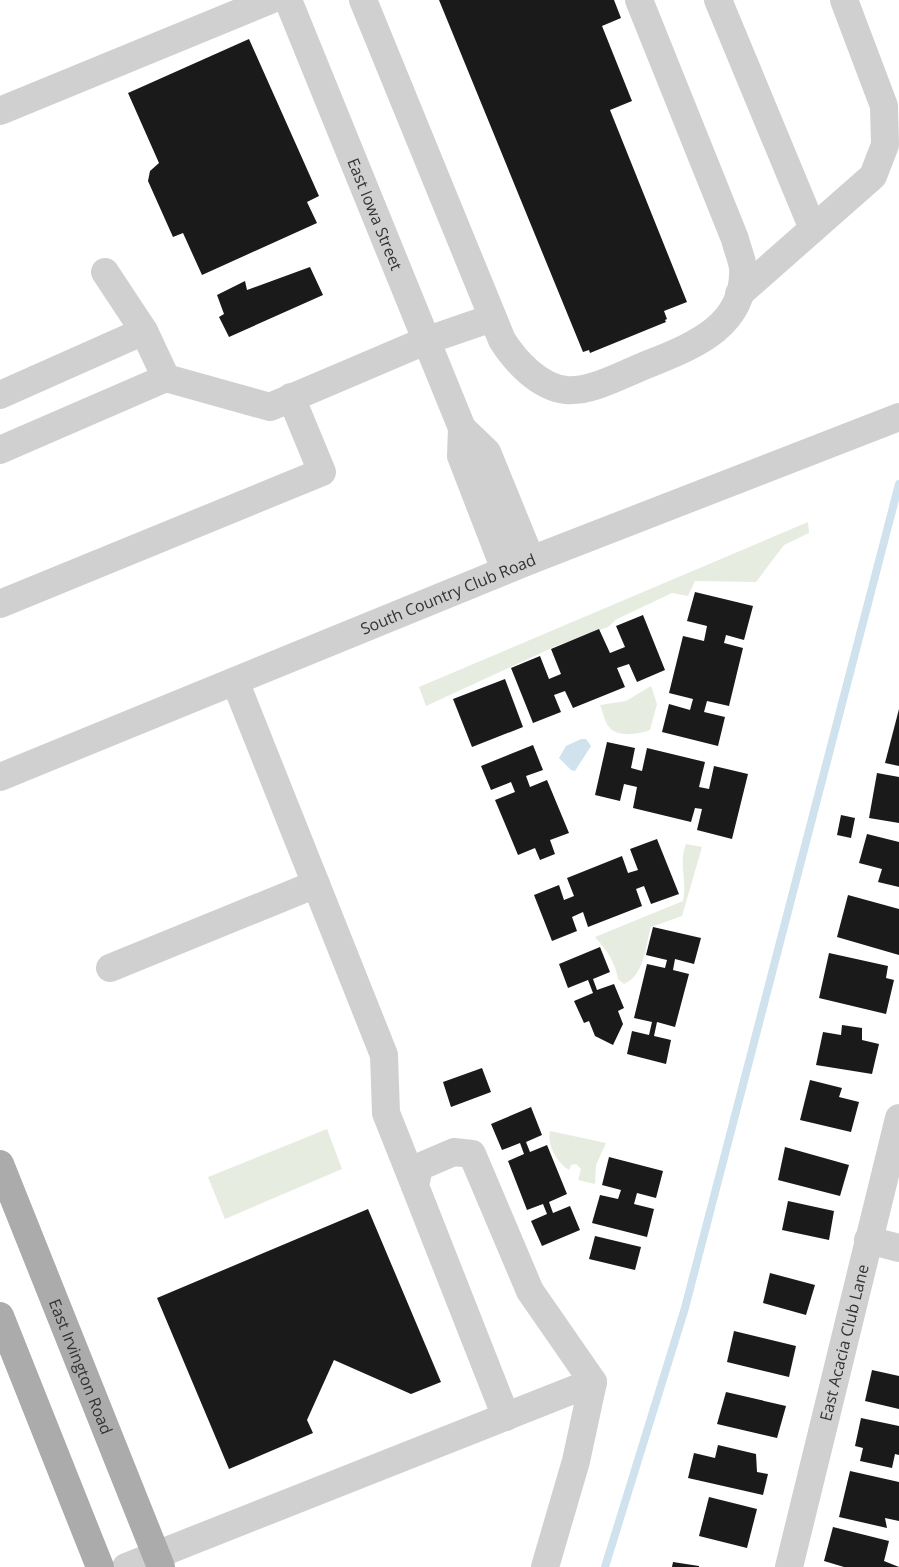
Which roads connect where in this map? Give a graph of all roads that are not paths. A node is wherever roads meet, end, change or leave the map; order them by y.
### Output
1 (270, 0) edge
2 (288, 0) edge
3 (363, 0) edge
4 (639, 0) edge
5 (718, 0) edge
6 (844, 0) edge
7 (0, 111) edge
8 (813, 229) junction
9 (105, 272) dead end
10 (739, 294) junction
11 (492, 318) junction
12 (144, 331) junction
13 (425, 341) junction
14 (166, 378) junction
15 (0, 395) edge
16 (291, 398) junction
17 (899, 417) edge
18 (462, 428) junction
19 (0, 450) edge
20 (532, 560) junction
21 (505, 570) junction
22 (0, 604) edge
23 (235, 680) junction
24 (0, 777) edge
25 (316, 884) junction
26 (110, 968) dead end
27 (899, 1118) edge
28 (0, 1164) edge
29 (415, 1186) junction
30 (868, 1240) junction
31 (899, 1248) edge
32 (0, 1316) edge
33 (592, 1382) junction
34 (506, 1417) junction
35 (159, 1561) edge
36 (100, 1567) edge
37 (126, 1567) edge
38 (546, 1567) edge
39 (789, 1567) edge

1 - 7 street
2 - 13 street, East Iowa Street
3 - 11 street
4 - 10 street
5 - 8 street
6 - 8 street
8 - 10 street
9 - 12 street
10 - 11 street
11 - 13 street
12 - 14 street
12 - 15 street
13 - 16 street
13 - 18 street, East Iowa Street
14 - 16 street
14 - 19 street
16 - 22 street
17 - 20 street, South Country Club Road
18 - 20 street, East Iowa Street
18 - 21 street, East Iowa Street
20 - 21 street, South Country Club Road
21 - 23 street, South Country Club Road
23 - 24 street, South Country Club Road
23 - 25 street
25 - 26 street
25 - 29 street
27 - 30 street, East Acacia Club Lane
28 - 35 main road, East Irvington Road
29 - 33 street
29 - 34 street
30 - 31 street
30 - 39 street, East Acacia Club Lane
32 - 36 main road
33 - 34 street
33 - 38 street
34 - 35 street
35 - 37 street

